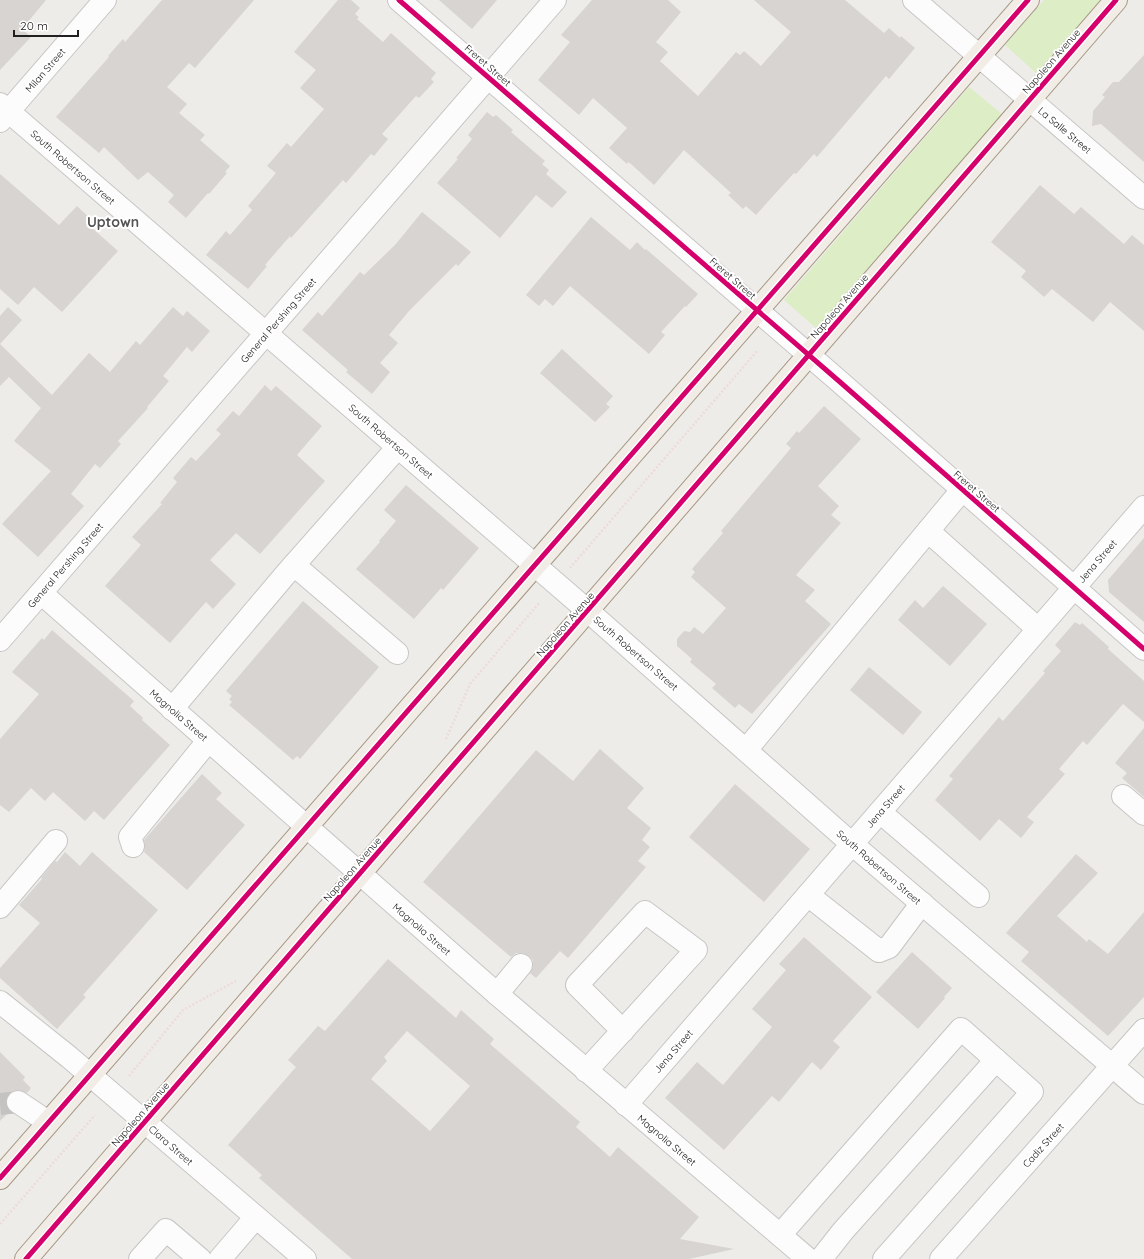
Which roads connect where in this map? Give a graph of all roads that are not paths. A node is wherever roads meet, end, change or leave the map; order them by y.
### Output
1 (105, 0) edge
2 (399, 0) edge
3 (555, 0) edge
4 (914, 0) edge
5 (1028, 0) edge
6 (1116, 0) edge
7 (979, 57) junction
8 (488, 77) junction
9 (1030, 100) junction
10 (3, 112) edge
11 (1144, 198) edge
12 (757, 311) junction
13 (266, 333) junction
14 (809, 356) junction
15 (398, 447) junction
16 (962, 490) junction
17 (1144, 507) edge
18 (928, 531) junction
19 (294, 564) junction
20 (535, 565) junction
21 (1074, 588) junction
22 (40, 593) junction
23 (588, 611) junction
24 (1038, 629) junction
25 (0, 640) edge
26 (1144, 649) edge
27 (397, 653) dead end
28 (172, 709) junction
29 (208, 741) junction
30 (746, 750) junction
31 (1123, 796) dead end
32 (880, 812) junction
33 (1144, 814) edge
34 (306, 827) junction
35 (56, 841) dead end
36 (852, 844) junction
37 (133, 846) dead end
38 (360, 874) junction
39 (808, 895) junction
40 (978, 896) dead end
41 (922, 903) junction
42 (0, 907) edge
43 (521, 966) dead end
44 (497, 994) junction
45 (0, 1002) edge
46 (1144, 1030) edge
47 (623, 1031) junction
48 (996, 1060) junction
49 (1113, 1066) junction
50 (586, 1071) junction
51 (90, 1075) junction
52 (1144, 1093) edge
53 (18, 1102) tunnel mouth
54 (626, 1105) junction
55 (48, 1122) junction
56 (145, 1122) junction
57 (0, 1178) edge
58 (256, 1217) junction
59 (792, 1250) edge
60 (29, 1258) edge
61 (140, 1259) edge
62 (200, 1259) edge
63 (220, 1259) edge
64 (305, 1259) edge
65 (821, 1259) edge
66 (884, 1259) edge
67 (941, 1259) edge

1 - 10 street, Milan Street
2 - 8 street, Freret Street
3 - 8 street, General Pershing Street
4 - 7 street, La Salle Street
5 - 7 main road
6 - 9 main road, Napoleon Avenue
7 - 9 street, La Salle Street
7 - 12 main road
8 - 12 street, Freret Street
8 - 13 street, General Pershing Street
9 - 11 street, La Salle Street
9 - 14 main road, Napoleon Avenue
10 - 13 street, South Robertson Street
12 - 14 street, Freret Street
12 - 20 main road
13 - 15 street, South Robertson Street
13 - 22 street, General Pershing Street
14 - 16 street, Freret Street
14 - 23 main road, Napoleon Avenue
15 - 19 street
15 - 20 street, South Robertson Street
16 - 18 street
16 - 21 street, Freret Street
17 - 21 street, Jena Street
18 - 24 street
18 - 30 street
19 - 27 street
19 - 28 street
20 - 23 street, South Robertson Street
20 - 34 main road
21 - 24 street, Jena Street
21 - 26 street, Freret Street
22 - 25 street, General Pershing Street
22 - 28 street, Magnolia Street
23 - 30 street, South Robertson Street
23 - 38 main road, Napoleon Avenue
24 - 32 street, Jena Street
28 - 29 street, Magnolia Street
29 - 34 street, Magnolia Street
29 - 37 street
30 - 36 street, South Robertson Street
31 - 33 street
32 - 36 street, Jena Street
32 - 40 street
34 - 38 street, Magnolia Street
34 - 51 main road
35 - 42 street
36 - 39 street, Jena Street
36 - 41 street, South Robertson Street
38 - 44 street, Magnolia Street
38 - 56 main road, Napoleon Avenue
39 - 41 street
39 - 54 street, Jena Street
41 - 49 street, South Robertson Street
43 - 44 street
44 - 50 street, Magnolia Street
45 - 51 street, Clara Street
46 - 49 street, Cadiz Street
47 - 47 street
47 - 50 street
48 - 59 street
48 - 65 street
48 - 66 street
49 - 52 street, South Robertson Street
49 - 67 street, Cadiz Street
50 - 54 street, Magnolia Street
51 - 55 main road
51 - 56 street, Clara Street
53 - 55 street
54 - 59 street, Magnolia Street
55 - 57 main road
56 - 58 street, Clara Street
56 - 60 main road, Napoleon Avenue
58 - 63 street
58 - 64 street, Clara Street
61 - 62 street

